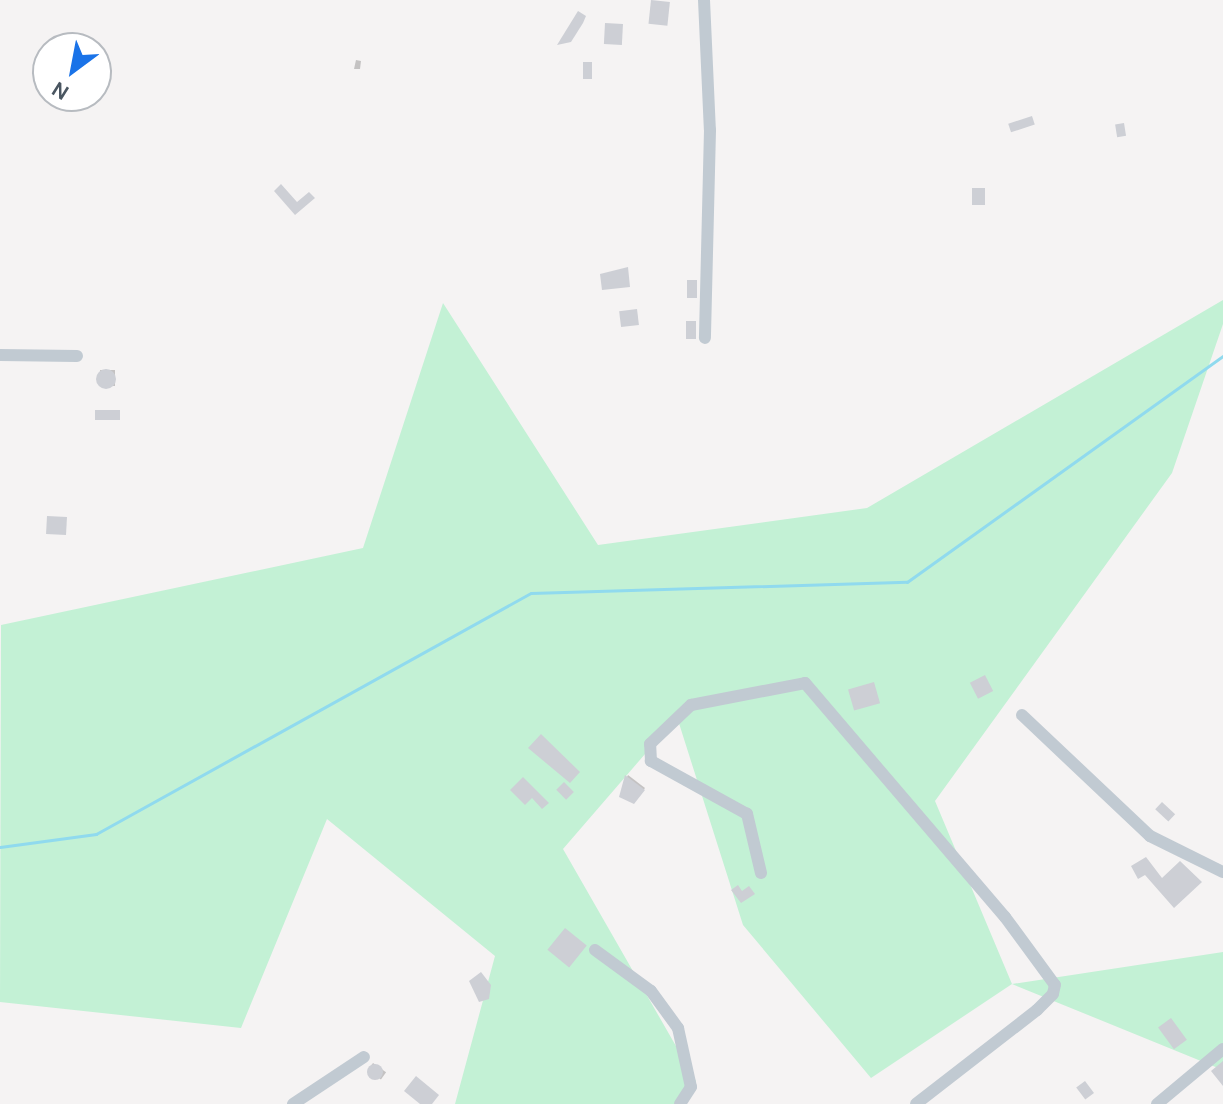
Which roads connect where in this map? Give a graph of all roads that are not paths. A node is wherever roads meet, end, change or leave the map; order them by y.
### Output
1 (704, 0) edge
2 (705, 338) dead end
3 (0, 355) edge
4 (77, 356) dead end
5 (1022, 715) dead end
6 (1223, 872) edge
7 (761, 873) dead end
8 (595, 950) dead end
9 (1223, 1049) edge
10 (364, 1057) dead end
11 (293, 1104) edge
12 (680, 1104) edge
13 (916, 1104) edge
14 (1157, 1104) edge

1 - 2 street
3 - 4 street
5 - 6 street
7 - 13 street
8 - 12 street
9 - 14 street
10 - 11 street

